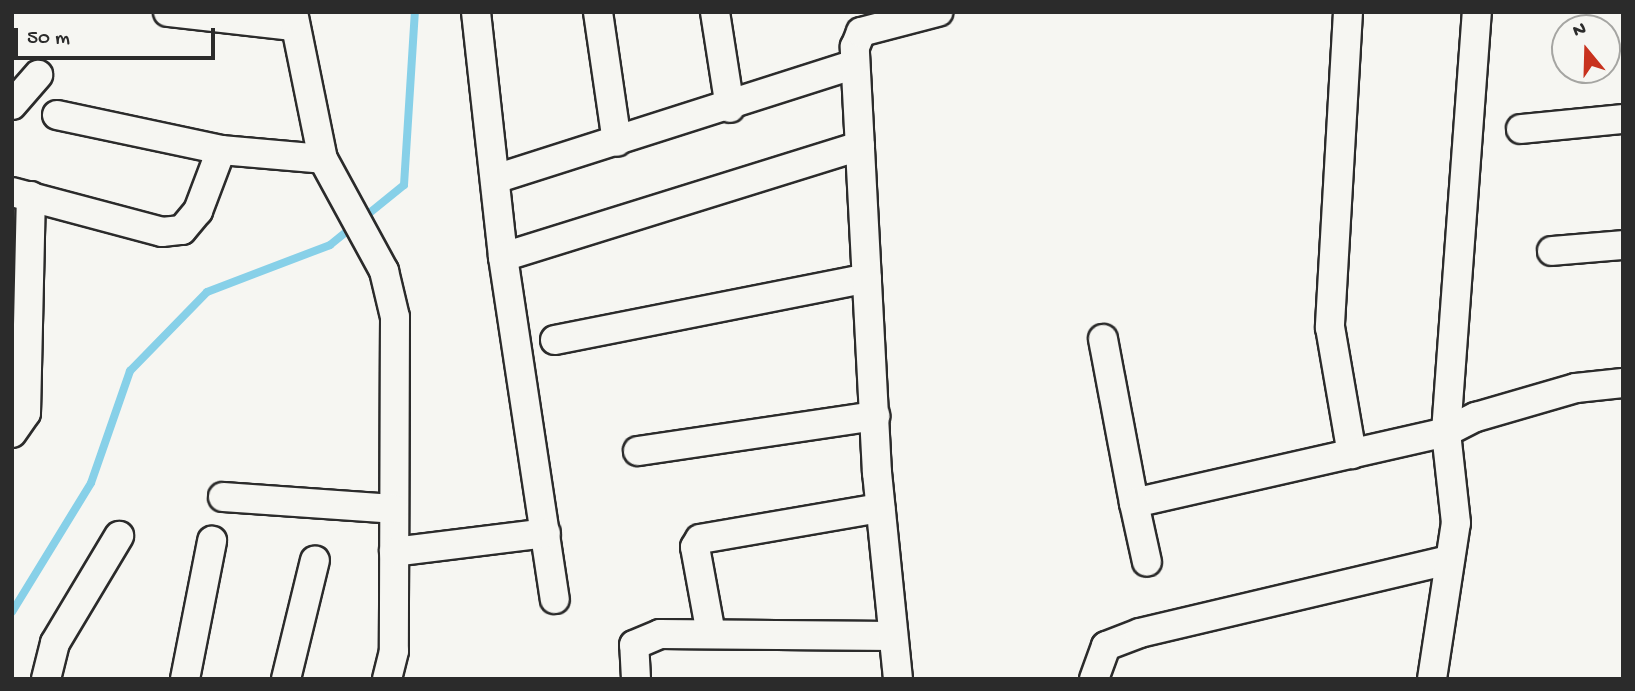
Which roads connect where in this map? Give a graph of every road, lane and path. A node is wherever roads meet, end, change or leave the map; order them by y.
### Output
1 (168, 12) edge
2 (476, 12) edge
3 (598, 12) edge
4 (715, 12) edge
5 (938, 12) edge
6 (1348, 12) edge
7 (1477, 12) edge
8 (293, 19) edge
9 (860, 22) edge
10 (855, 64) junction
11 (38, 75) dead end
12 (12, 105) edge
13 (730, 108) junction
14 (57, 115) dead end
15 (1623, 119) edge
16 (1521, 129) dead end
17 (617, 142) junction
18 (860, 146) junction
19 (221, 150) junction
20 (323, 159) junction
21 (495, 179) junction
22 (21, 194) edge
23 (1623, 245) edge
24 (1552, 251) dead end
25 (503, 257) junction
26 (867, 278) junction
27 (1103, 339) dead end
28 (555, 340) dead end
29 (1623, 383) edge
30 (875, 416) junction
31 (1446, 432) junction
32 (12, 433) edge
33 (638, 451) dead end
34 (1352, 454) junction
35 (223, 496) dead end
36 (1134, 503) junction
37 (880, 508) junction
38 (394, 509) junction
39 (546, 533) junction
40 (119, 536) dead end
41 (212, 541) dead end
42 (394, 552) junction
43 (315, 560) dead end
44 (1450, 560) junction
45 (1147, 562) dead end
46 (555, 599) dead end
47 (711, 634) junction
48 (893, 636) junction
49 (46, 679) edge
50 (185, 679) edge
51 (286, 679) edge
52 (387, 679) edge
53 (636, 679) edge
54 (898, 679) edge
55 (1094, 679) edge
56 (1432, 679) edge

1 - 8 street
2 - 21 street
3 - 17 street
4 - 13 street
5 - 9 street
6 - 34 street
7 - 31 street
8 - 20 street
9 - 10 street
10 - 13 street
10 - 18 street
11 - 12 street
13 - 17 street
14 - 19 street
15 - 16 street
17 - 21 street
18 - 25 street
18 - 26 street
19 - 20 street
19 - 22 street
20 - 38 street
21 - 25 street
22 - 32 street
23 - 24 street
25 - 39 street
26 - 28 street
26 - 30 street
27 - 36 street
29 - 31 street
30 - 33 street
30 - 37 street
31 - 34 street
31 - 44 street
34 - 36 street
35 - 38 street
36 - 45 street
37 - 47 street
37 - 48 street
38 - 42 street
39 - 42 street
39 - 46 street
40 - 49 street
41 - 50 street
42 - 52 street
43 - 51 street
44 - 55 street
44 - 56 street
47 - 48 street
47 - 53 street
48 - 54 street

